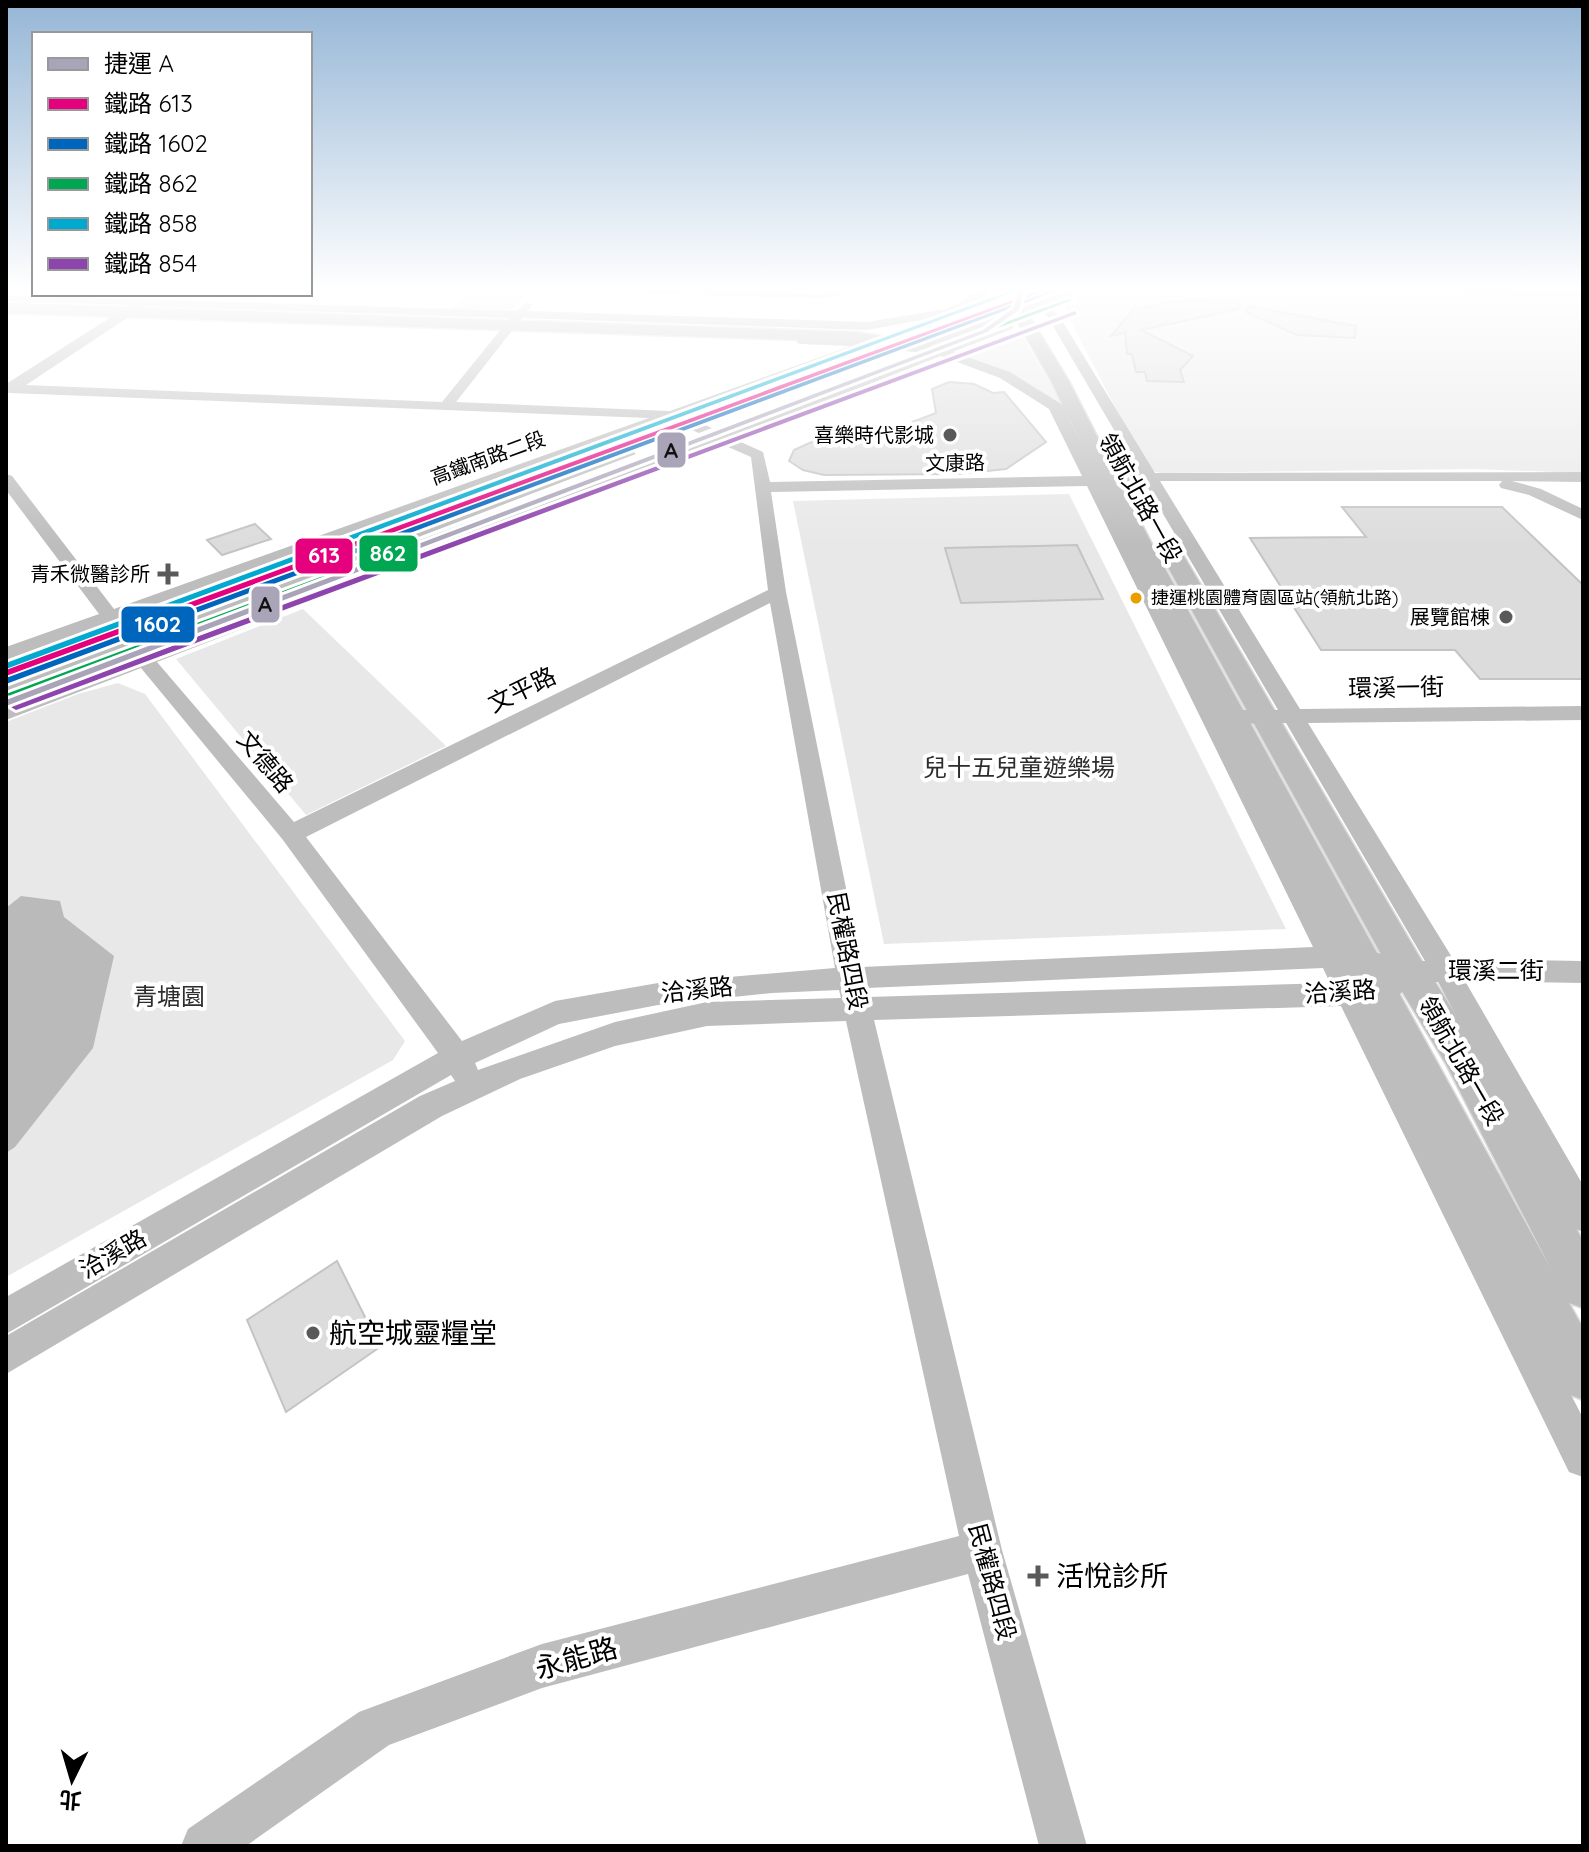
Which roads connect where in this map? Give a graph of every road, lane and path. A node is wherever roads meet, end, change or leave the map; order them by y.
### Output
1 (32, 373) edge
2 (471, 373) edge
3 (787, 373) edge
4 (850, 373) edge
5 (879, 373) edge
6 (1001, 373) edge
7 (1052, 373) edge
8 (1076, 373) edge
9 (8, 389) edge
10 (446, 405) junction
11 (583, 411) junction
12 (671, 415) junction
13 (1070, 425) junction
14 (708, 433) junction
15 (592, 444) junction
16 (1482, 475) junction
17 (1583, 477) edge
18 (6, 479) edge
19 (1120, 480) junction
20 (1505, 484) junction
21 (763, 487) junction
22 (1583, 488) edge
23 (1583, 515) edge
24 (777, 592) junction
25 (112, 616) junction
26 (129, 641) junction
27 (6, 654) edge
28 (146, 659) junction
29 (6, 687) edge
30 (6, 713) edge
31 (1583, 713) edge
32 (1248, 716) junction
33 (291, 834) junction
34 (1346, 958) junction
35 (1445, 970) junction
36 (1583, 972) edge
37 (1410, 973) junction
38 (853, 979) junction
39 (1364, 993) junction
40 (857, 1010) junction
41 (457, 1057) junction
42 (472, 1087) junction
43 (1583, 1216) edge
44 (1583, 1286) edge
45 (6, 1316) edge
46 (6, 1356) edge
47 (1583, 1376) edge
48 (1583, 1458) edge
49 (982, 1550) junction
50 (205, 1846) edge
51 (1063, 1846) edge

1 - 9 street
2 - 10 street
3 - 12 street, 高鐵南路二段
4 - 14 street, 高鐵南路二段
5 - 14 street, 高鐵南路二段
6 - 13 street
7 - 13 main road, 領航北路一段
8 - 19 street, 領航北路一段
9 - 10 street, 民權路四段
10 - 11 street, 民權路四段
11 - 12 street, 民權路四段
11 - 15 street
12 - 14 street, 民權路四段
12 - 15 street, 高鐵南路二段
13 - 19 main road, 領航北路一段
14 - 21 street, 民權路四段
14 - 26 street, 高鐵南路二段
14 - 28 street, 高鐵南路二段
15 - 25 street, 高鐵南路二段
16 - 17 street, 文康路
16 - 19 street, 文康路
16 - 20 street, 文康路
18 - 25 street, 文德路
19 - 20 street, 文康路
19 - 21 street, 文康路
19 - 32 main road, 領航北路一段
19 - 32 street, 領航北路一段
20 - 22 street, 文康路
20 - 23 street, 文康路
21 - 24 street, 民權路四段
24 - 33 street, 文平路
24 - 38 street, 民權路四段
25 - 26 street, 文德路
25 - 27 street, 高鐵南路二段
26 - 28 street, 文德路
26 - 29 street, 高鐵南路二段
28 - 30 street, 高鐵南路二段
28 - 33 street, 文德路
31 - 32 street, 環溪一街
32 - 34 main road, 領航北路一段
32 - 35 street, 領航北路一段
32 - 37 main road, 領航北路一段
33 - 41 street, 文德路
34 - 37 street, 洽溪路
34 - 38 street, 洽溪路
34 - 39 main road, 領航北路一段
35 - 36 street, 環溪二街
35 - 37 street, 環溪二街
35 - 43 street, 領航北路一段
37 - 39 street, 洽溪路
37 - 44 main road, 領航北路一段
38 - 40 street, 民權路四段
38 - 41 street, 洽溪路
39 - 40 street, 洽溪路
39 - 47 main road, 領航北路一段
39 - 48 street, 領航北路一段
40 - 42 street, 洽溪路
40 - 49 street, 民權路四段
41 - 42 street, 文德路
41 - 45 street, 洽溪路
42 - 46 street, 洽溪路
49 - 50 street, 永能路
49 - 51 street, 民權路四段

